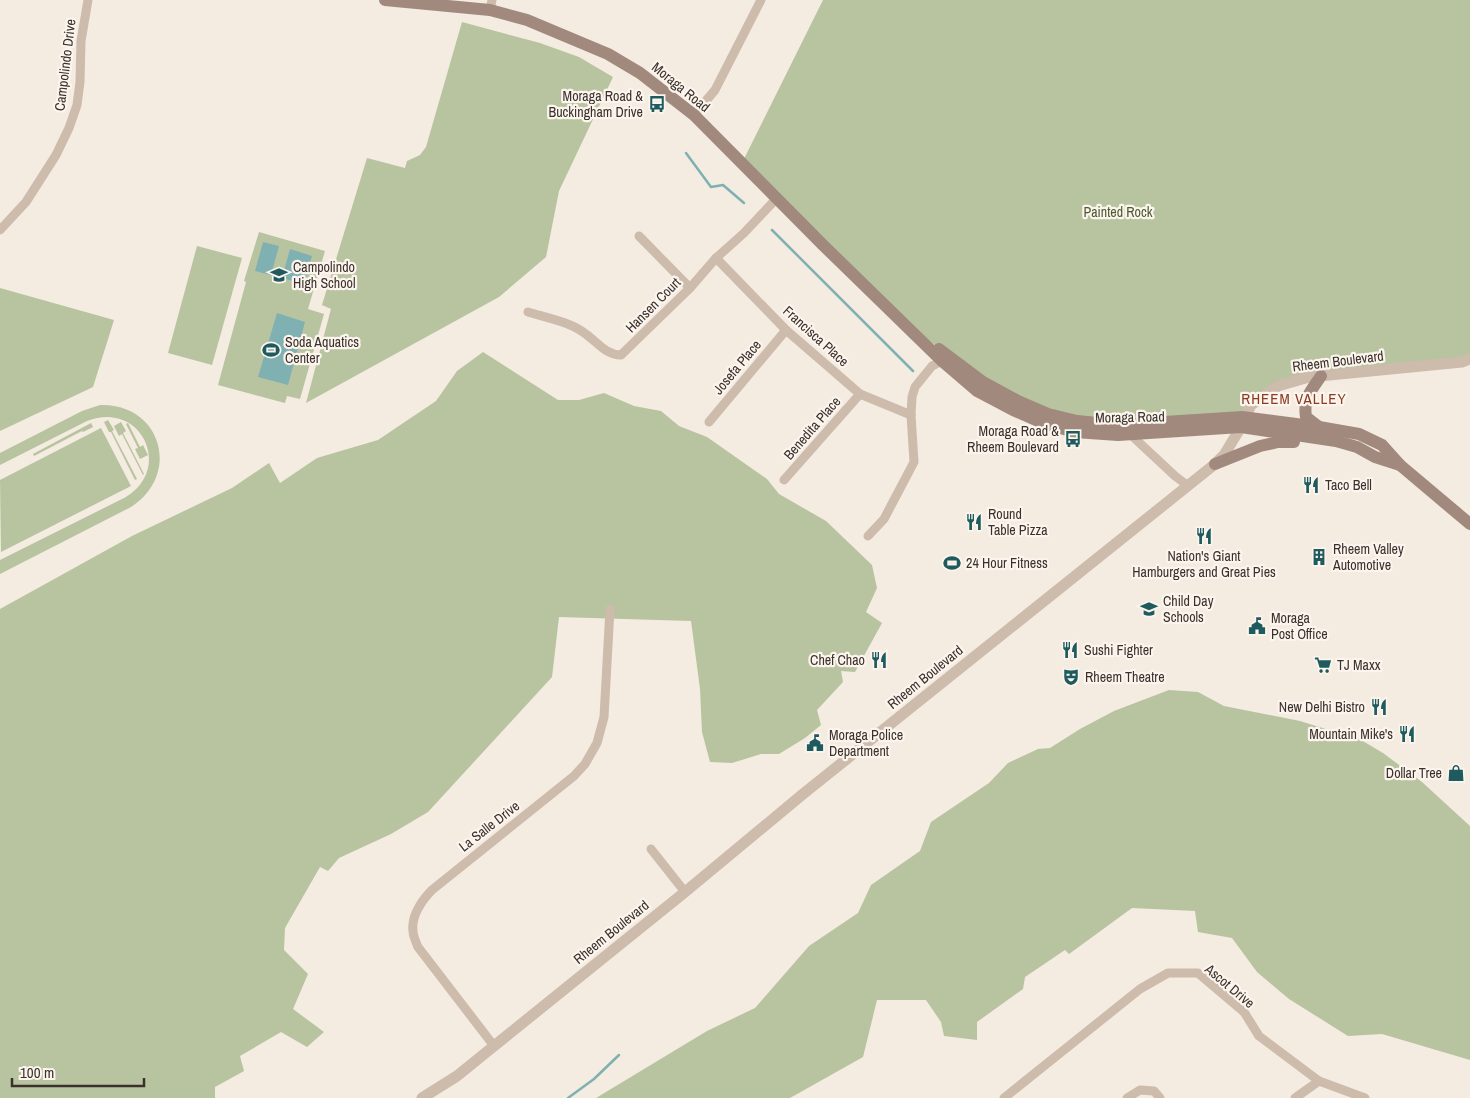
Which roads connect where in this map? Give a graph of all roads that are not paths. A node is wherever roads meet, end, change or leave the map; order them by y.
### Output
1 (88, 0) edge
2 (386, 0) edge
3 (761, 0) edge
4 (491, 5) edge
5 (694, 115) junction
6 (777, 198) junction
7 (0, 230) edge
8 (639, 236) dead end
9 (716, 258) junction
10 (690, 288) junction
11 (528, 312) dead end
12 (894, 314) junction
13 (786, 330) junction
14 (1470, 360) edge
15 (942, 361) junction
16 (1321, 376) junction
17 (860, 394) junction
18 (911, 414) junction
19 (709, 422) dead end
20 (1243, 422) junction
21 (1316, 432) junction
22 (1130, 434) junction
23 (1215, 464) junction
24 (784, 480) dead end
25 (1187, 486) junction
26 (1470, 524) edge
27 (868, 536) dead end
28 (610, 609) dead end
29 (651, 849) dead end
30 (685, 892) junction
31 (494, 1046) junction
32 (1319, 1081) junction
33 (422, 1098) edge
34 (1004, 1098) edge
35 (1127, 1098) edge
36 (1160, 1098) edge
37 (1295, 1098) edge
38 (1365, 1098) edge

1 - 7 street, Campolindo Drive
2 - 4 main road, Moraga Road
3 - 5 street
4 - 5 main road, Moraga Road
5 - 6 main road, Moraga Road
6 - 9 street, Hansen Court
6 - 12 main road, Moraga Road
8 - 10 street
9 - 10 street, Hansen Court
9 - 13 street, Francisca Place
10 - 11 street, Hansen Court
12 - 15 main road, Moraga Road
12 - 20 main road, Moraga Road
13 - 17 street, Francisca Place
13 - 19 street, Josefa Place
14 - 16 street, Rheem Boulevard
15 - 18 street
15 - 22 main road, Moraga Road
16 - 20 street, Rheem Boulevard
16 - 21 main road
17 - 18 street, Francisca Place
17 - 24 street, Benedita Place
18 - 27 street
20 - 21 main road, Moraga Road
20 - 22 main road, Moraga Road
20 - 23 street, Rheem Boulevard
21 - 23 main road
21 - 26 main road, Moraga Road
22 - 25 street
23 - 25 street, Rheem Boulevard
25 - 30 street, Rheem Boulevard
28 - 31 street, La Salle Drive
29 - 30 street
30 - 31 street, Rheem Boulevard
31 - 33 street, Rheem Boulevard
32 - 34 street, Ascot Drive
32 - 37 street
32 - 38 street, Ascot Drive
35 - 36 street

